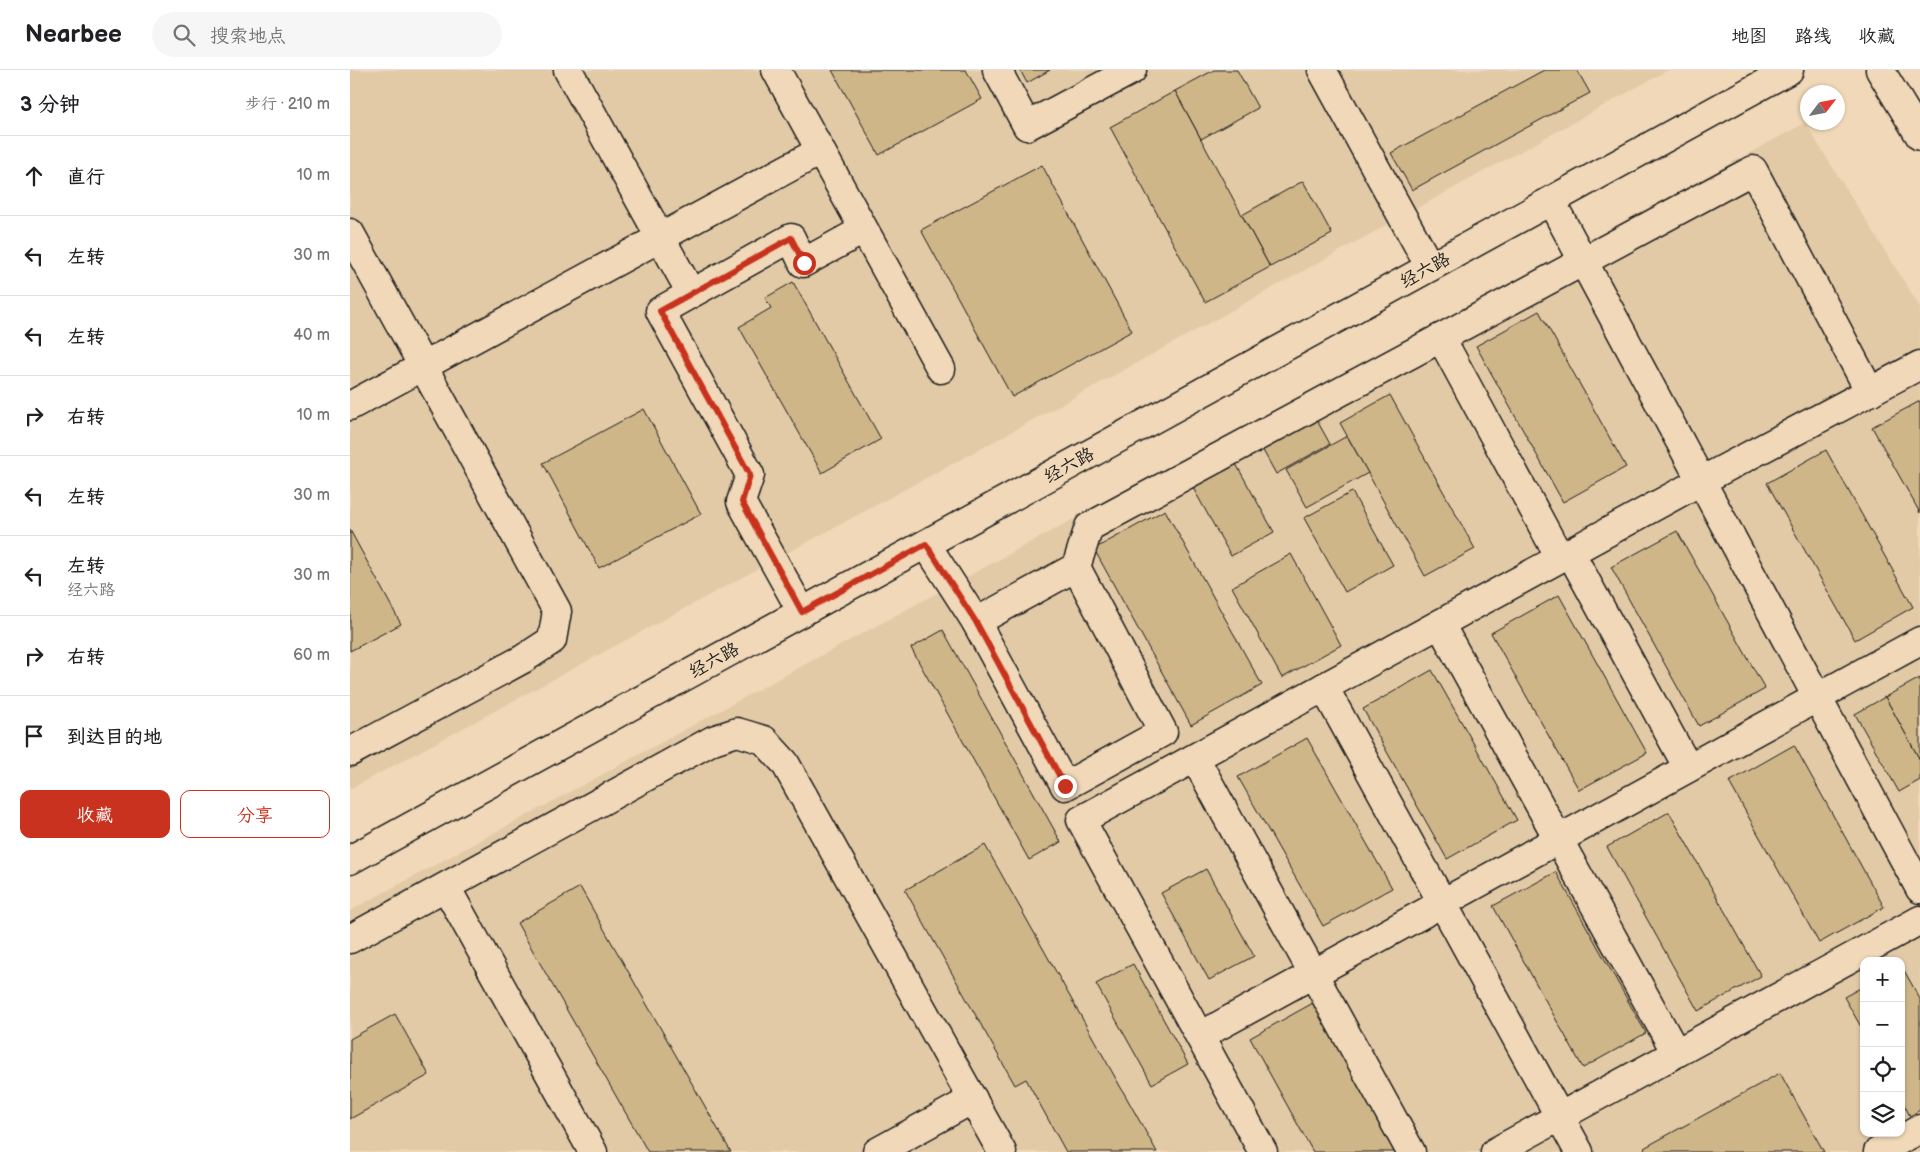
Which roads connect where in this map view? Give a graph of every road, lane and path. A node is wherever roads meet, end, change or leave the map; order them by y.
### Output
1 (568, 70) edge
2 (776, 70) edge
3 (997, 70) edge
4 (1132, 70) edge
5 (1322, 70) edge
6 (1789, 70) edge
7 (1880, 70) edge
8 (1920, 136) edge
9 (820, 151) junction
10 (1551, 201) junction
11 (863, 230) junction
12 (350, 233) edge
13 (660, 238) junction
14 (1584, 261) junction
15 (1430, 267) junction
16 (691, 293) junction
17 (1440, 338) junction
18 (1920, 365) edge
19 (423, 367) junction
20 (941, 369) dead end
21 (1870, 392) junction
22 (350, 406) edge
23 (1702, 481) junction
24 (926, 544) junction
25 (1565, 555) junction
26 (1076, 567) junction
27 (802, 612) junction
28 (976, 622) junction
29 (1440, 624) junction
30 (1920, 640) edge
31 (1324, 687) junction
32 (1817, 697) junction
33 (350, 752) edge
34 (1195, 758) junction
35 (1688, 768) junction
36 (1558, 839) junction
37 (350, 860) edge
38 (446, 887) junction
39 (1920, 889) edge
40 (1442, 903) junction
41 (1920, 920) edge
42 (350, 939) edge
43 (1314, 974) junction
44 (1200, 1036) junction
45 (1676, 1053) junction
46 (972, 1099) junction
47 (1560, 1117) junction
48 (1920, 1129) edge
49 (593, 1152) edge
50 (877, 1152) edge
51 (1002, 1152) edge
52 (1262, 1152) edge
53 (1411, 1152) edge
54 (1496, 1152) edge
55 (1579, 1152) edge
56 (1878, 1152) edge

1 - 13 street
2 - 9 street
3 - 4 street
5 - 15 street
6 - 10 street, 经六路
7 - 8 street
9 - 11 street
9 - 13 street
10 - 14 street
10 - 15 street, 经六路
11 - 16 street
11 - 20 street
12 - 19 street
13 - 16 street
13 - 19 street
14 - 17 street
14 - 21 street
14 - 23 street
15 - 24 street, 经六路
16 - 27 street
17 - 25 street
17 - 26 street
18 - 21 street
19 - 22 street
19 - 33 street
21 - 23 street
23 - 25 street
23 - 32 street
24 - 27 street, 经六路
24 - 28 street
25 - 29 street
25 - 35 street
26 - 28 street
26 - 28 street
27 - 37 street, 经六路
29 - 31 street
29 - 36 street
30 - 32 street
31 - 34 street
31 - 40 street
32 - 35 street
32 - 39 street
34 - 43 street
34 - 44 street
35 - 36 street
36 - 40 street
36 - 45 street
38 - 42 street
38 - 46 street
38 - 49 street
40 - 43 street
40 - 47 street
41 - 45 street
43 - 44 street
43 - 53 street
44 - 52 street
45 - 47 street
46 - 50 street
46 - 51 street
47 - 54 street
47 - 55 street
48 - 56 street

